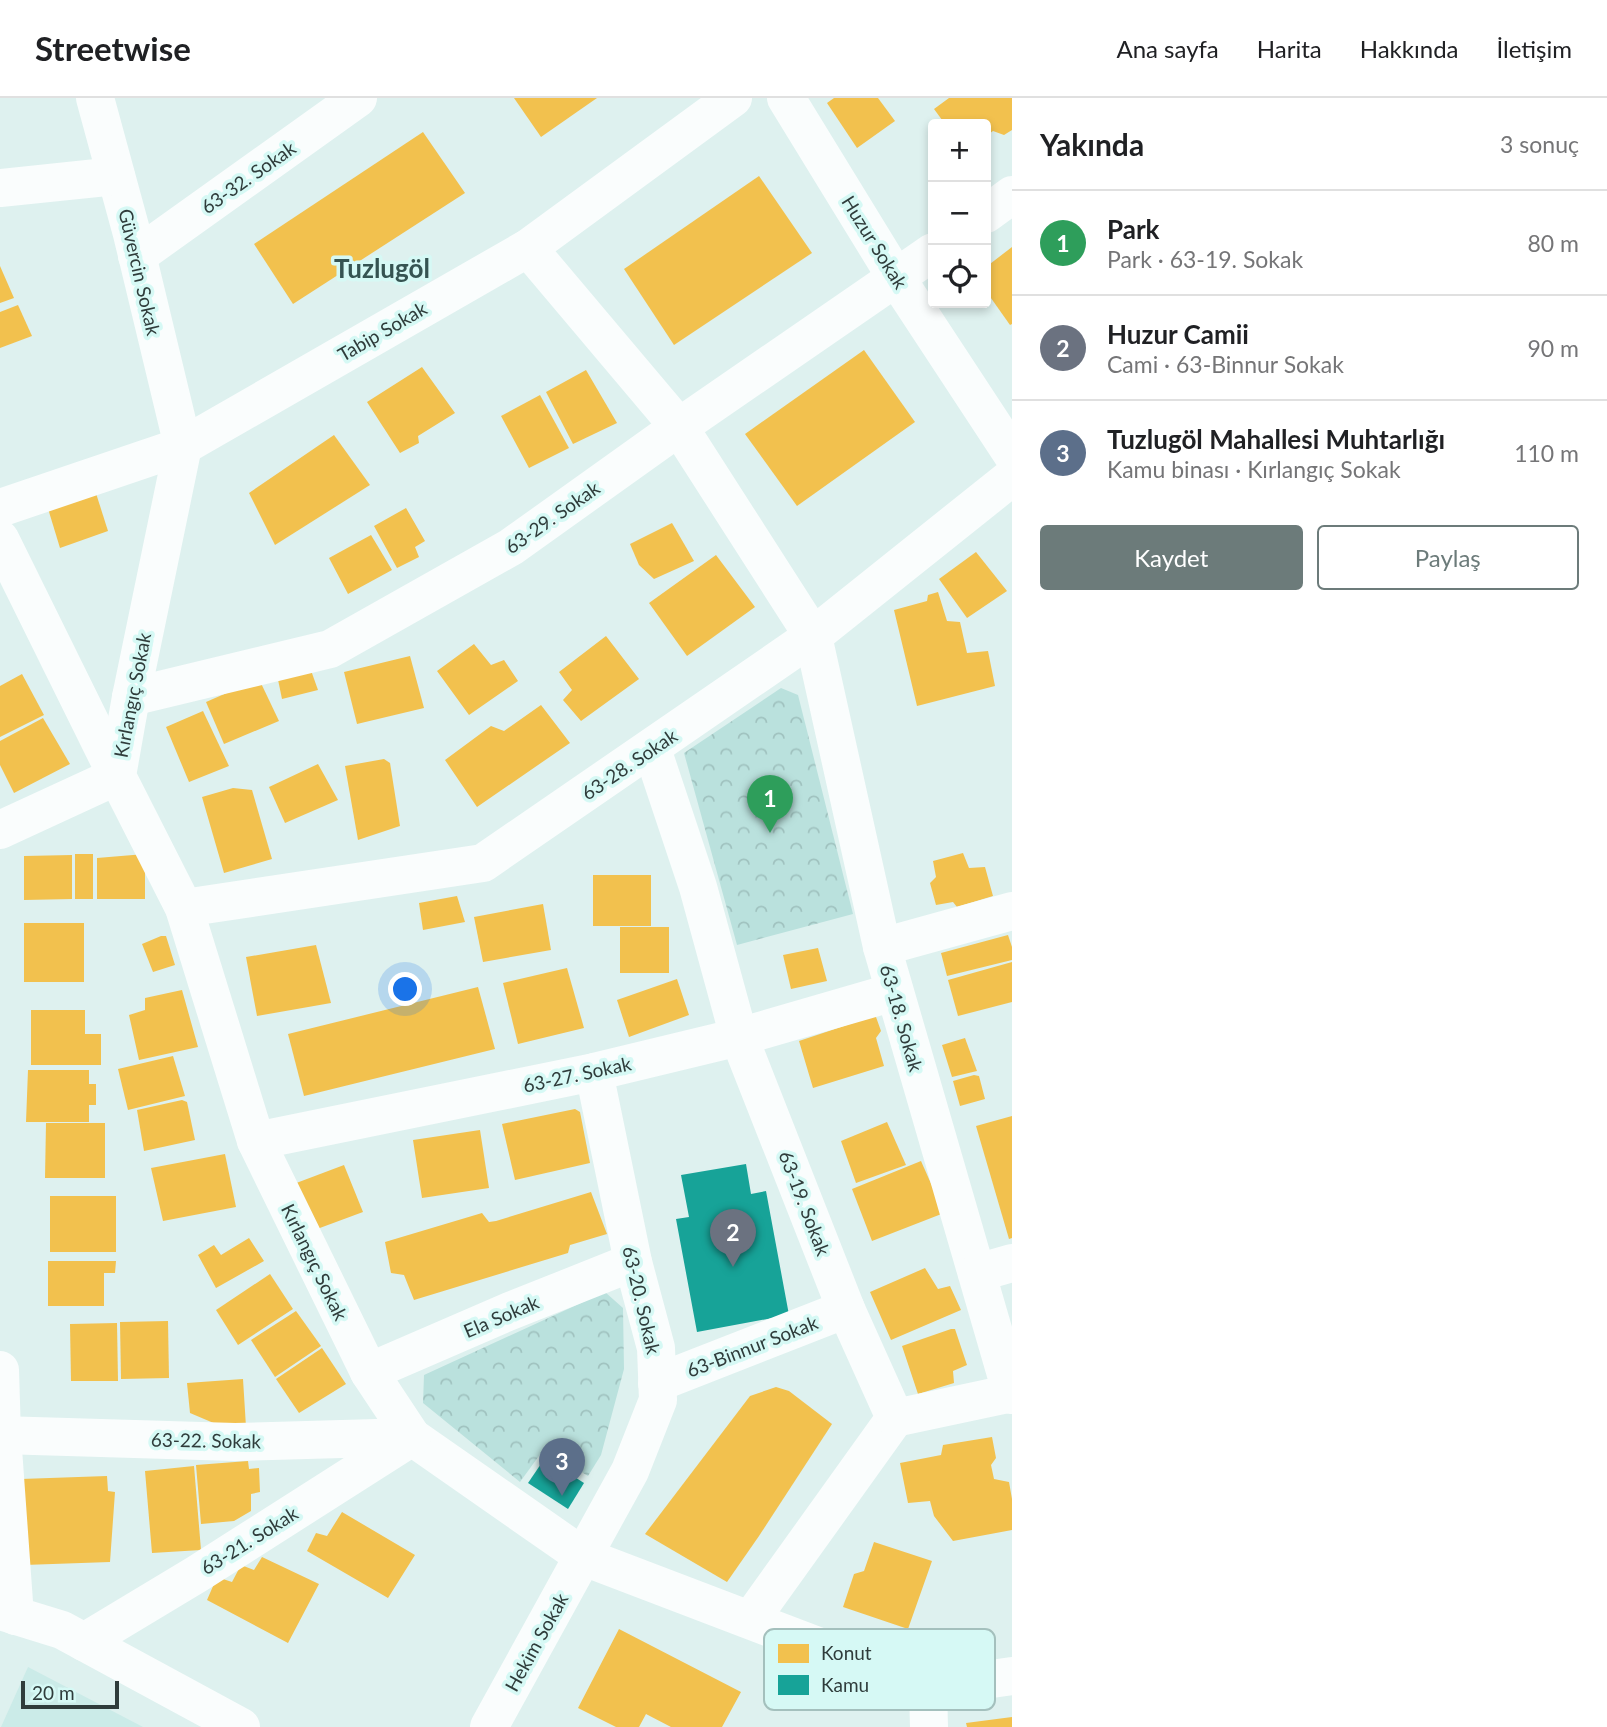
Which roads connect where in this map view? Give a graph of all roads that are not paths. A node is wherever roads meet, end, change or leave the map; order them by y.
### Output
1 (95, 98) edge
2 (358, 98) edge
3 (733, 98) edge
4 (786, 98) edge
5 (116, 176) junction
6 (0, 188) edge
7 (1012, 195) edge
8 (991, 210) edge
9 (528, 248) junction
10 (137, 256) junction
11 (928, 256) edge
12 (897, 279) junction
13 (679, 427) junction
14 (183, 446) junction
15 (1012, 454) edge
16 (1012, 477) edge
17 (0, 508) edge
18 (0, 540) edge
19 (813, 636) junction
20 (131, 697) junction
21 (652, 749) junction
22 (117, 776) junction
23 (0, 830) edge
24 (184, 908) junction
25 (1012, 911) edge
26 (882, 947) junction
27 (894, 992) junction
28 (739, 1037) junction
29 (594, 1072) junction
30 (256, 1141) junction
31 (633, 1262) junction
32 (995, 1268) edge
33 (846, 1309) junction
34 (0, 1370) edge
35 (369, 1372) junction
36 (657, 1383) junction
37 (1012, 1394) edge
38 (895, 1418) junction
39 (1, 1435) edge
40 (412, 1437) junction
41 (584, 1557) junction
42 (8, 1613) edge
43 (751, 1619) junction
44 (777, 1629) edge
45 (84, 1642) junction
46 (241, 1727) edge
47 (489, 1727) edge

1 - 5 street, Güvercin Sokak
2 - 10 street, 63-32. Sokak
3 - 9 street, Tabip Sokak
4 - 12 street, Huzur Sokak
5 - 6 street
5 - 10 street, Güvercin Sokak
7 - 8 street
9 - 13 street
9 - 14 street, Tabip Sokak
10 - 14 street, Güvercin Sokak
11 - 12 street, 63-29. Sokak
12 - 13 street, 63-29. Sokak
12 - 15 street, Huzur Sokak
13 - 19 street
13 - 20 street, 63-29. Sokak
14 - 17 street, Tabip Sokak
14 - 20 street, Kırlangıç Sokak
16 - 19 street, 63-28. Sokak
18 - 22 street
19 - 21 street, 63-28. Sokak
19 - 26 street, 63-18. Sokak
20 - 22 street, Kırlangıç Sokak
21 - 24 street, 63-28. Sokak
21 - 28 street, 63-19. Sokak
22 - 23 street
22 - 24 street, Kırlangıç Sokak
24 - 30 street, Kırlangıç Sokak
25 - 26 street
26 - 27 street, 63-18. Sokak
27 - 28 street, 63-27. Sokak
27 - 32 street, 63-18. Sokak
28 - 29 street, 63-27. Sokak
28 - 33 street, 63-19. Sokak
29 - 30 street, 63-27. Sokak
29 - 31 street, 63-20. Sokak
30 - 35 street, Kırlangıç Sokak
31 - 35 street, Ela Sokak
31 - 36 street, 63-20. Sokak
32 - 37 street, 63-18. Sokak
33 - 36 street, 63-Binnur Sokak
33 - 38 street, 63-19. Sokak
34 - 39 street
35 - 40 street, Kırlangıç Sokak
36 - 41 street, 63-20. Sokak
37 - 38 street
38 - 43 street
39 - 40 street, 63-22. Sokak
39 - 42 street
40 - 41 street, Kırlangıç Sokak
40 - 45 street, 63-21. Sokak
41 - 43 street, Kırlangıç Sokak
41 - 47 street, Hekim Sokak
42 - 45 street
43 - 44 street, Kırlangıç Sokak
45 - 46 street

